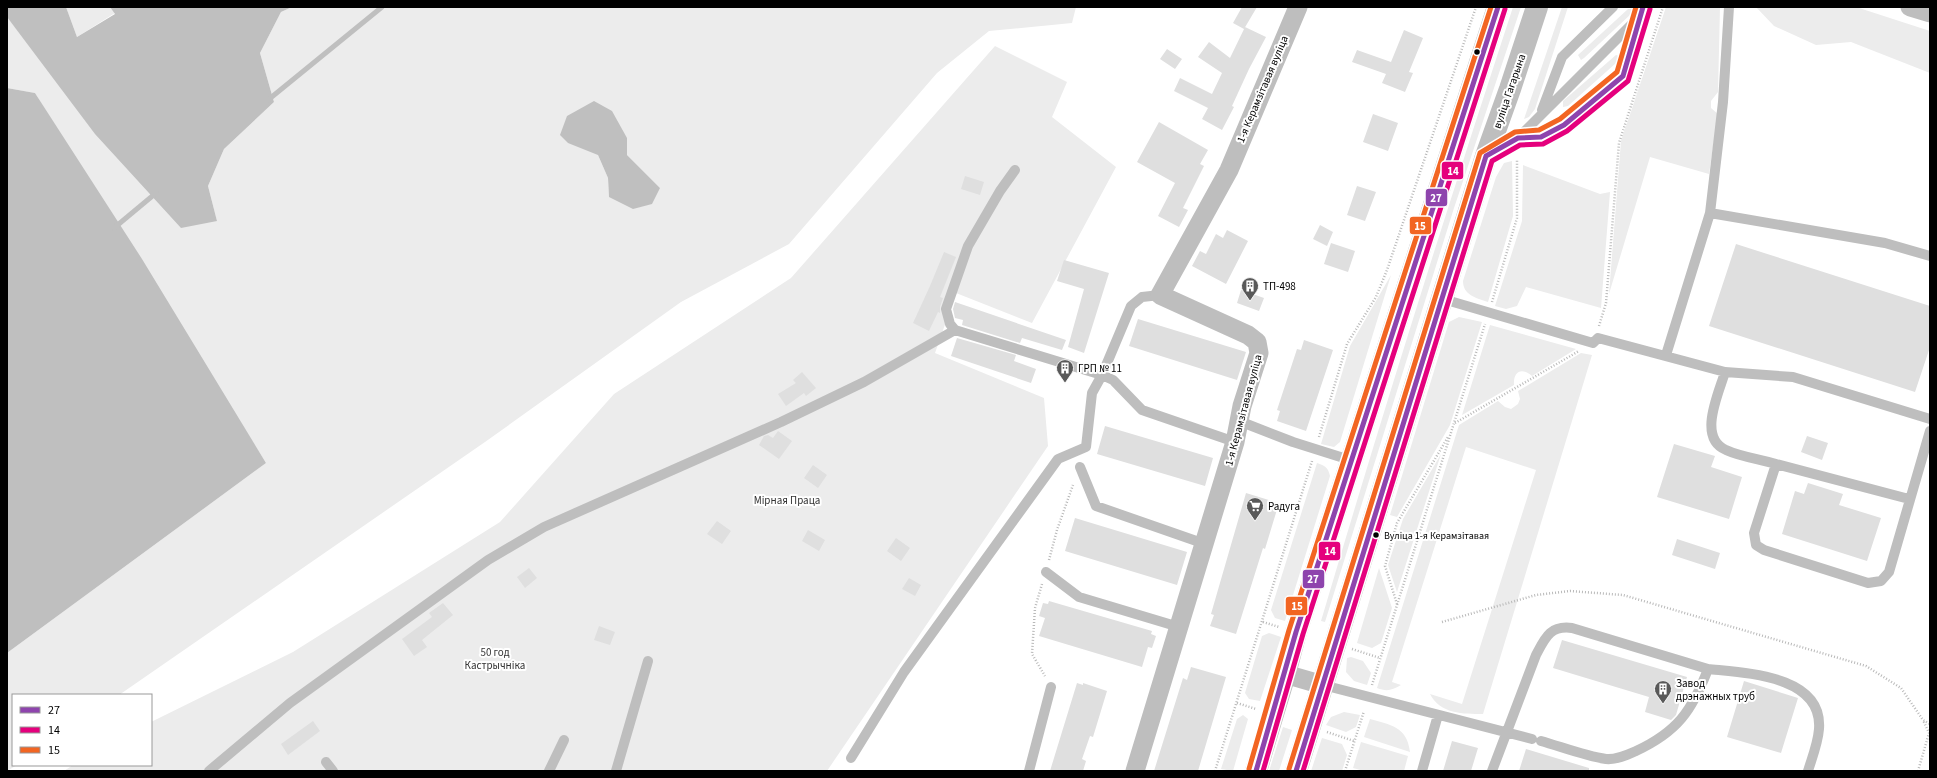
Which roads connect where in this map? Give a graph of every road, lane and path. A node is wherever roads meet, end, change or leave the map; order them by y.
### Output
1 (1298, 7) edge
2 (1476, 7) edge
3 (1498, 7) edge
4 (1537, 7) edge
5 (1613, 7) edge
6 (1643, 7) edge
7 (1663, 7) edge
8 (1729, 7) edge
9 (1910, 7) edge
10 (1930, 13) edge
11 (1639, 18) junction
12 (1540, 114) junction
13 (1518, 138) junction
14 (1486, 156) junction
15 (1517, 160) dead end
16 (1015, 170) dead end
17 (1710, 213) junction
18 (1930, 256) edge
19 (1160, 295) junction
20 (1443, 299) junction
21 (1489, 312) junction
22 (955, 330) junction
23 (1593, 343) junction
24 (1666, 355) junction
25 (1725, 372) junction
26 (1102, 375) junction
27 (1930, 419) edge
28 (1240, 421) junction
29 (1454, 423) junction
30 (1930, 431) edge
31 (1451, 433) junction
32 (1235, 442) junction
33 (1316, 448) junction
34 (1350, 460) junction
35 (1776, 464) junction
36 (1080, 467) dead end
37 (1909, 499) junction
38 (1205, 544) junction
39 (1046, 572) dead end
40 (1397, 604) junction
41 (1263, 622) junction
42 (1442, 622) dead end
43 (1179, 627) junction
44 (1284, 628) dead end
45 (1348, 648) dead end
46 (1380, 658) junction
47 (648, 660) dead end
48 (1708, 669) junction
49 (1285, 674) junction
50 (1322, 686) junction
51 (1051, 687) dead end
52 (1370, 690) dead end
53 (1237, 703) junction
54 (1260, 710) dead end
55 (1364, 711) dead end
56 (1438, 715) junction
57 (1923, 720) junction
58 (1930, 724) edge
59 (1321, 730) dead end
60 (1506, 732) junction
61 (564, 740) dead end
62 (1354, 741) junction
63 (852, 758) dead end
64 (326, 762) dead end
65 (209, 771) edge
66 (332, 771) edge
67 (549, 771) edge
68 (616, 771) edge
69 (1028, 771) edge
70 (1135, 771) edge
71 (1215, 771) edge
72 (1256, 771) edge
73 (1296, 771) edge
74 (1345, 771) edge
75 (1422, 771) edge
76 (1492, 771) edge
77 (1808, 771) edge
78 (1918, 771) edge

1 - 19 street, 1-я Керамзітавая вуліца
2 - 33 path
3 - 34 main road
4 - 14 main road, вуліца Гагарына
5 - 12 lane
6 - 11 lane
7 - 23 path
8 - 17 lane
9 - 10 street
11 - 12 lane
11 - 13 lane
12 - 13 lane
13 - 14 lane
14 - 20 main road, вуліца Гагарына
15 - 21 path
16 - 22 lane
17 - 18 lane
17 - 24 lane
19 - 26 lane
19 - 28 street, 1-я Керамзітавая вуліца
20 - 21 lane
20 - 50 main road, вуліца Гагарына
21 - 23 lane
21 - 29 path
22 - 26 lane
22 - 65 lane
23 - 24 lane
23 - 29 path
24 - 25 lane
25 - 27 lane
25 - 35 lane
26 - 32 lane
26 - 63 lane
28 - 32 street, 1-я Керамзітавая вуліца
28 - 33 lane
29 - 31 path
30 - 37 lane
31 - 40 path
31 - 40 path
32 - 38 street, 1-я Керамзітавая вуліца
33 - 34 lane
33 - 41 path
34 - 49 main road
35 - 37 lane
35 - 37 lane
36 - 38 lane
38 - 43 street, 1-я Керамзітавая вуліца
39 - 43 lane
40 - 46 path
41 - 44 path
41 - 53 path
42 - 57 path
43 - 70 street, 1-я Керамзітавая вуліца
45 - 46 path
46 - 52 path
47 - 68 lane
48 - 60 lane
48 - 60 lane
48 - 77 lane
49 - 50 street
49 - 72 main road
50 - 56 lane
50 - 73 main road, вуліца Гагарына
51 - 69 lane
53 - 54 path
53 - 71 path
55 - 62 path
56 - 60 lane
56 - 75 lane
57 - 58 path
57 - 78 path
59 - 62 path
60 - 76 lane
61 - 67 lane
62 - 74 path
64 - 66 lane

